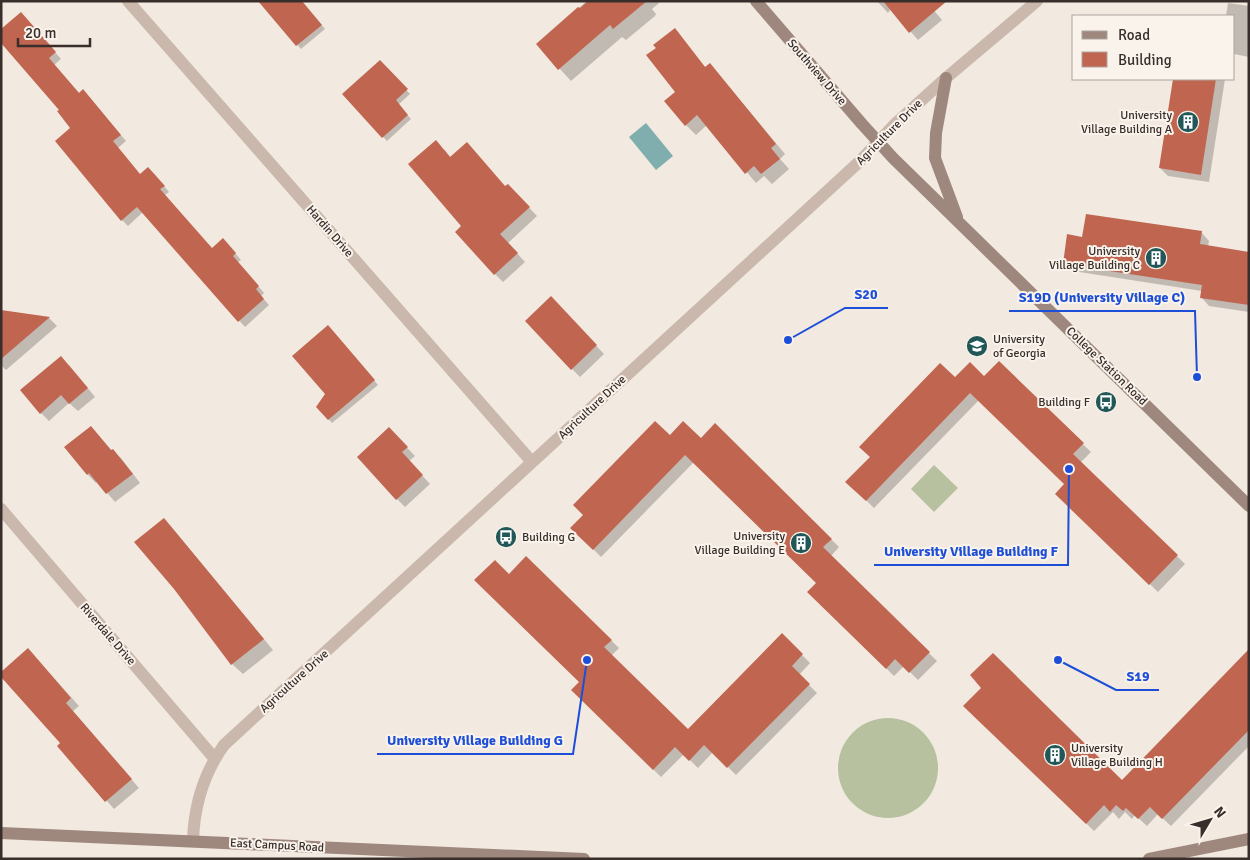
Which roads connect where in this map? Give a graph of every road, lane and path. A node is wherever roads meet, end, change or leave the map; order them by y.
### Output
1 (128, 1) edge
2 (756, 1) edge
3 (1037, 1) edge
4 (946, 78) junction
5 (879, 142) junction
6 (958, 222) junction
7 (532, 462) junction
8 (1249, 506) edge
9 (1, 509) edge
10 (215, 759) junction
11 (1, 833) edge
12 (1249, 839) edge
13 (193, 841) junction
14 (584, 859) edge
15 (1149, 859) edge

1 - 7 street, Hardin Drive
2 - 5 street, Southview Drive
3 - 4 street, Agriculture Drive
4 - 5 street, Agriculture Drive
4 - 6 street
5 - 6 street, College Station Road
5 - 7 street, Agriculture Drive
6 - 8 street, College Station Road
7 - 10 street, Agriculture Drive
9 - 10 street, Riverdale Drive
10 - 13 street, Agriculture Drive
11 - 13 street, East Campus Road
12 - 15 street
13 - 14 street, East Campus Road

